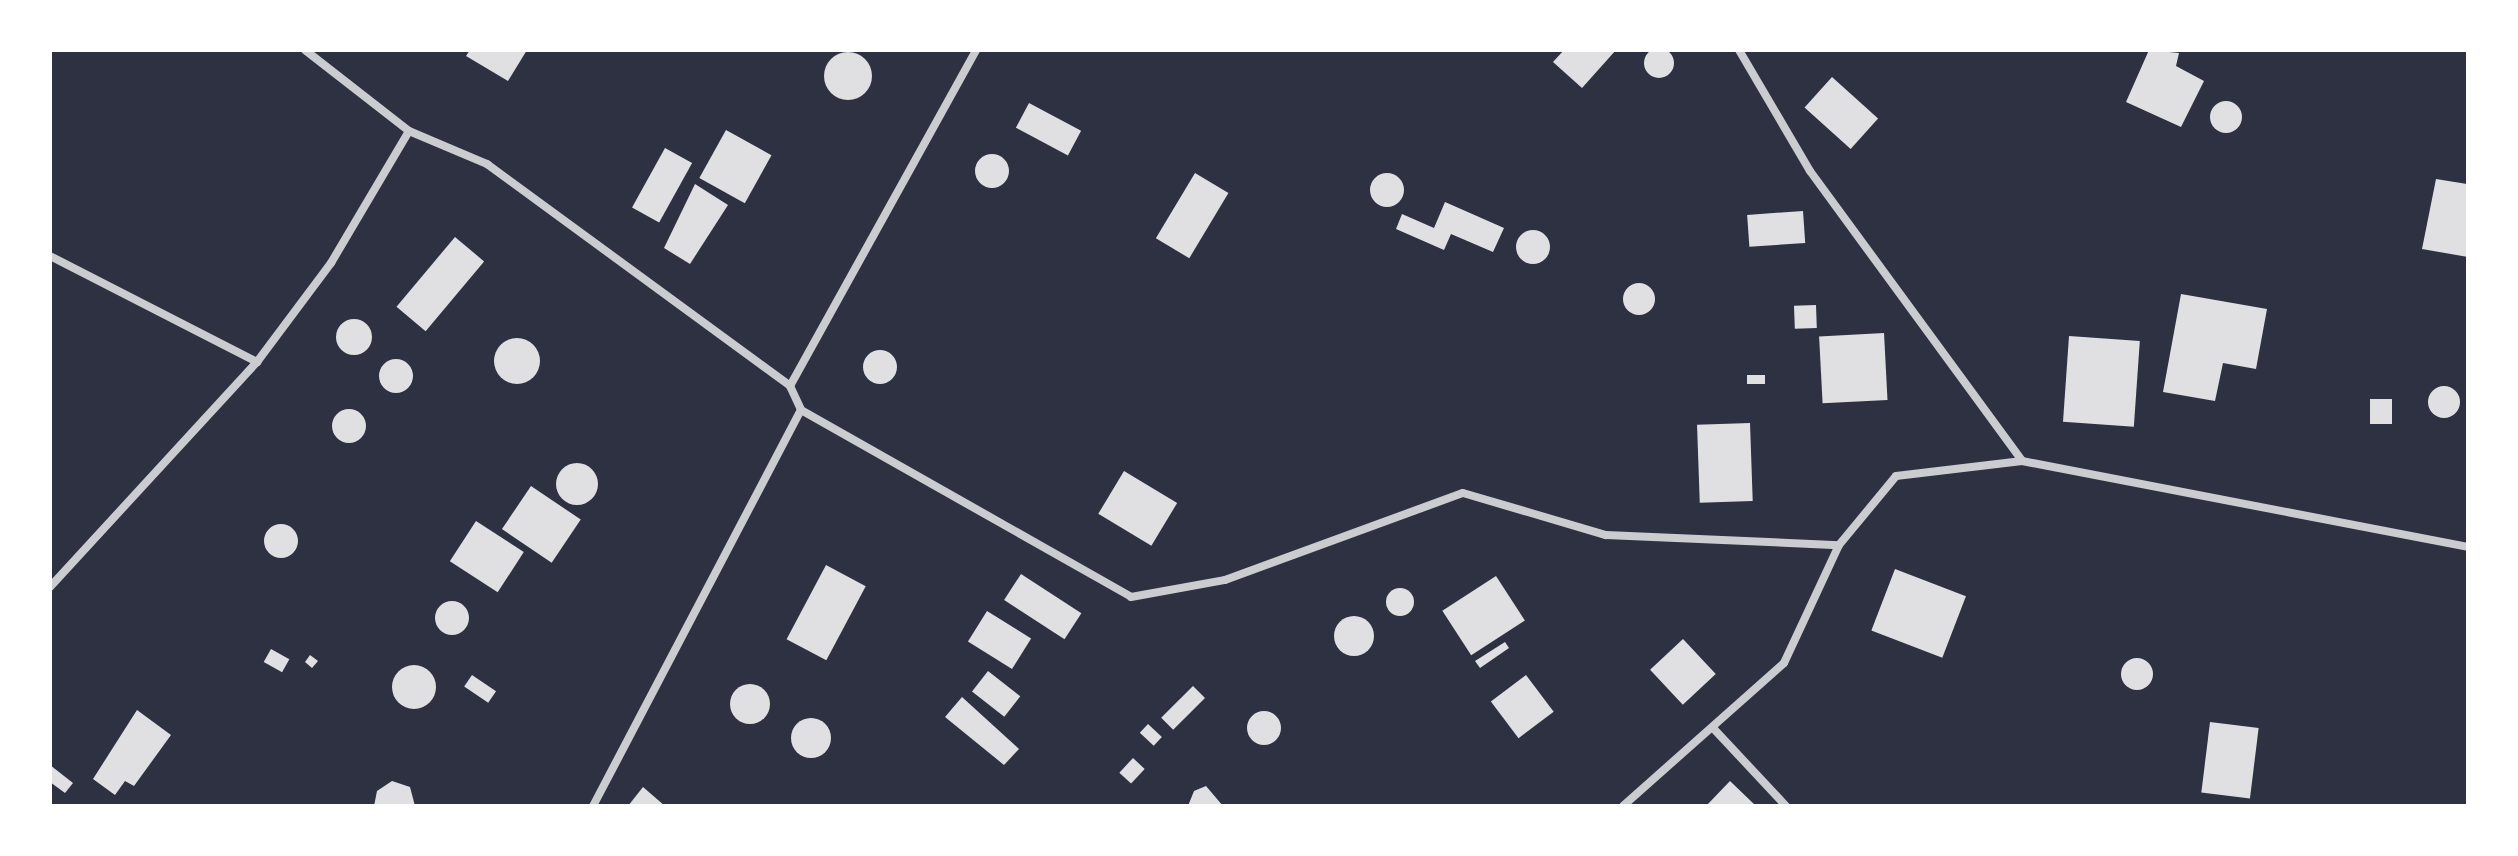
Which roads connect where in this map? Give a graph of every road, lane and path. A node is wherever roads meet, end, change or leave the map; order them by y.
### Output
1 (305, 50) edge
2 (976, 50) edge
3 (1739, 50) edge
4 (409, 131) junction
5 (50, 256) edge
6 (257, 362) junction
7 (790, 386) junction
8 (801, 410) junction
9 (2022, 461) junction
10 (1839, 545) junction
11 (2468, 547) edge
12 (50, 587) edge
13 (1713, 728) junction
14 (593, 806) edge
15 (1623, 806) edge
16 (1786, 806) edge

1 - 4 street
2 - 7 street
3 - 9 street
4 - 6 street
4 - 7 street
5 - 6 street
6 - 12 street
7 - 8 street
8 - 10 street
8 - 14 street
9 - 10 street
9 - 11 street
10 - 13 street
13 - 15 street
13 - 16 street

